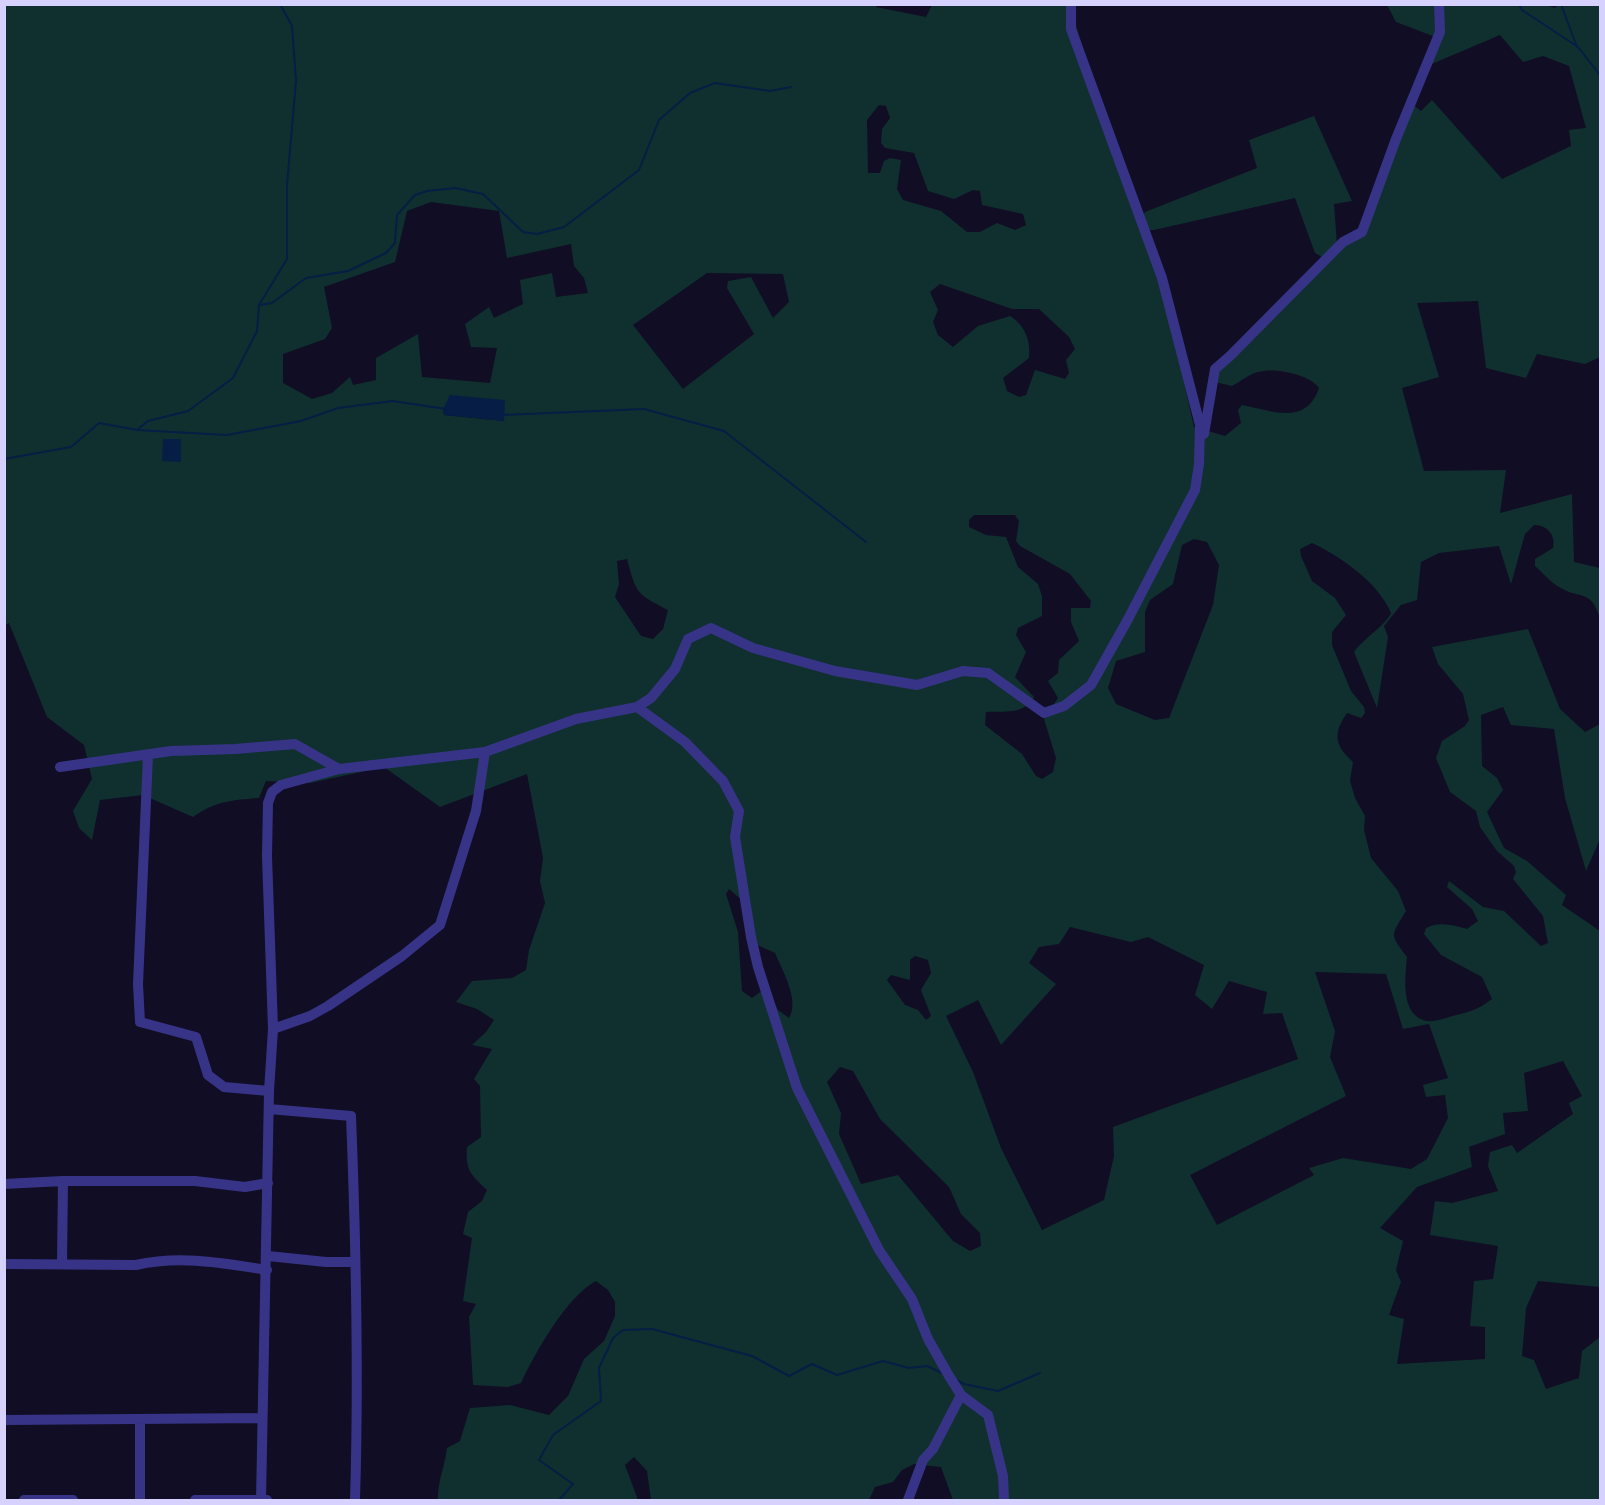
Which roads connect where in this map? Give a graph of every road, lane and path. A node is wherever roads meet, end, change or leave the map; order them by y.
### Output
1 (1071, 4) edge
2 (1439, 4) edge
3 (1199, 464) junction
4 (637, 707) junction
5 (485, 752) junction
6 (148, 755) junction
7 (60, 767) dead end
8 (339, 769) junction
9 (273, 1029) junction
10 (269, 1090) junction
11 (269, 1108) junction
12 (63, 1182) junction
13 (268, 1183) junction
14 (4, 1184) edge
15 (268, 1256) junction
16 (355, 1262) junction
17 (62, 1263) junction
18 (4, 1264) edge
19 (267, 1269) junction
20 (961, 1395) junction
21 (262, 1418) junction
22 (140, 1419) junction
23 (4, 1420) edge
24 (24, 1500) edge
25 (65, 1500) edge
26 (73, 1500) edge
27 (140, 1500) edge
28 (195, 1500) edge
29 (263, 1500) edge
30 (355, 1500) edge
31 (908, 1500) edge
32 (1004, 1500) edge

1 - 3 street
2 - 3 street
3 - 4 street
4 - 5 street
4 - 20 street
5 - 8 street
5 - 9 street
6 - 7 street
6 - 8 street
6 - 10 street
8 - 9 street
9 - 10 street
10 - 11 street
11 - 13 street
11 - 16 street
12 - 13 street
12 - 14 street
12 - 17 street
13 - 15 street
15 - 16 street
15 - 19 street
16 - 30 street
17 - 18 street
17 - 19 street
19 - 21 street
20 - 31 street
20 - 32 street
21 - 22 street
21 - 29 street
22 - 23 street
22 - 27 street
24 - 25 street
25 - 26 street
28 - 29 street

